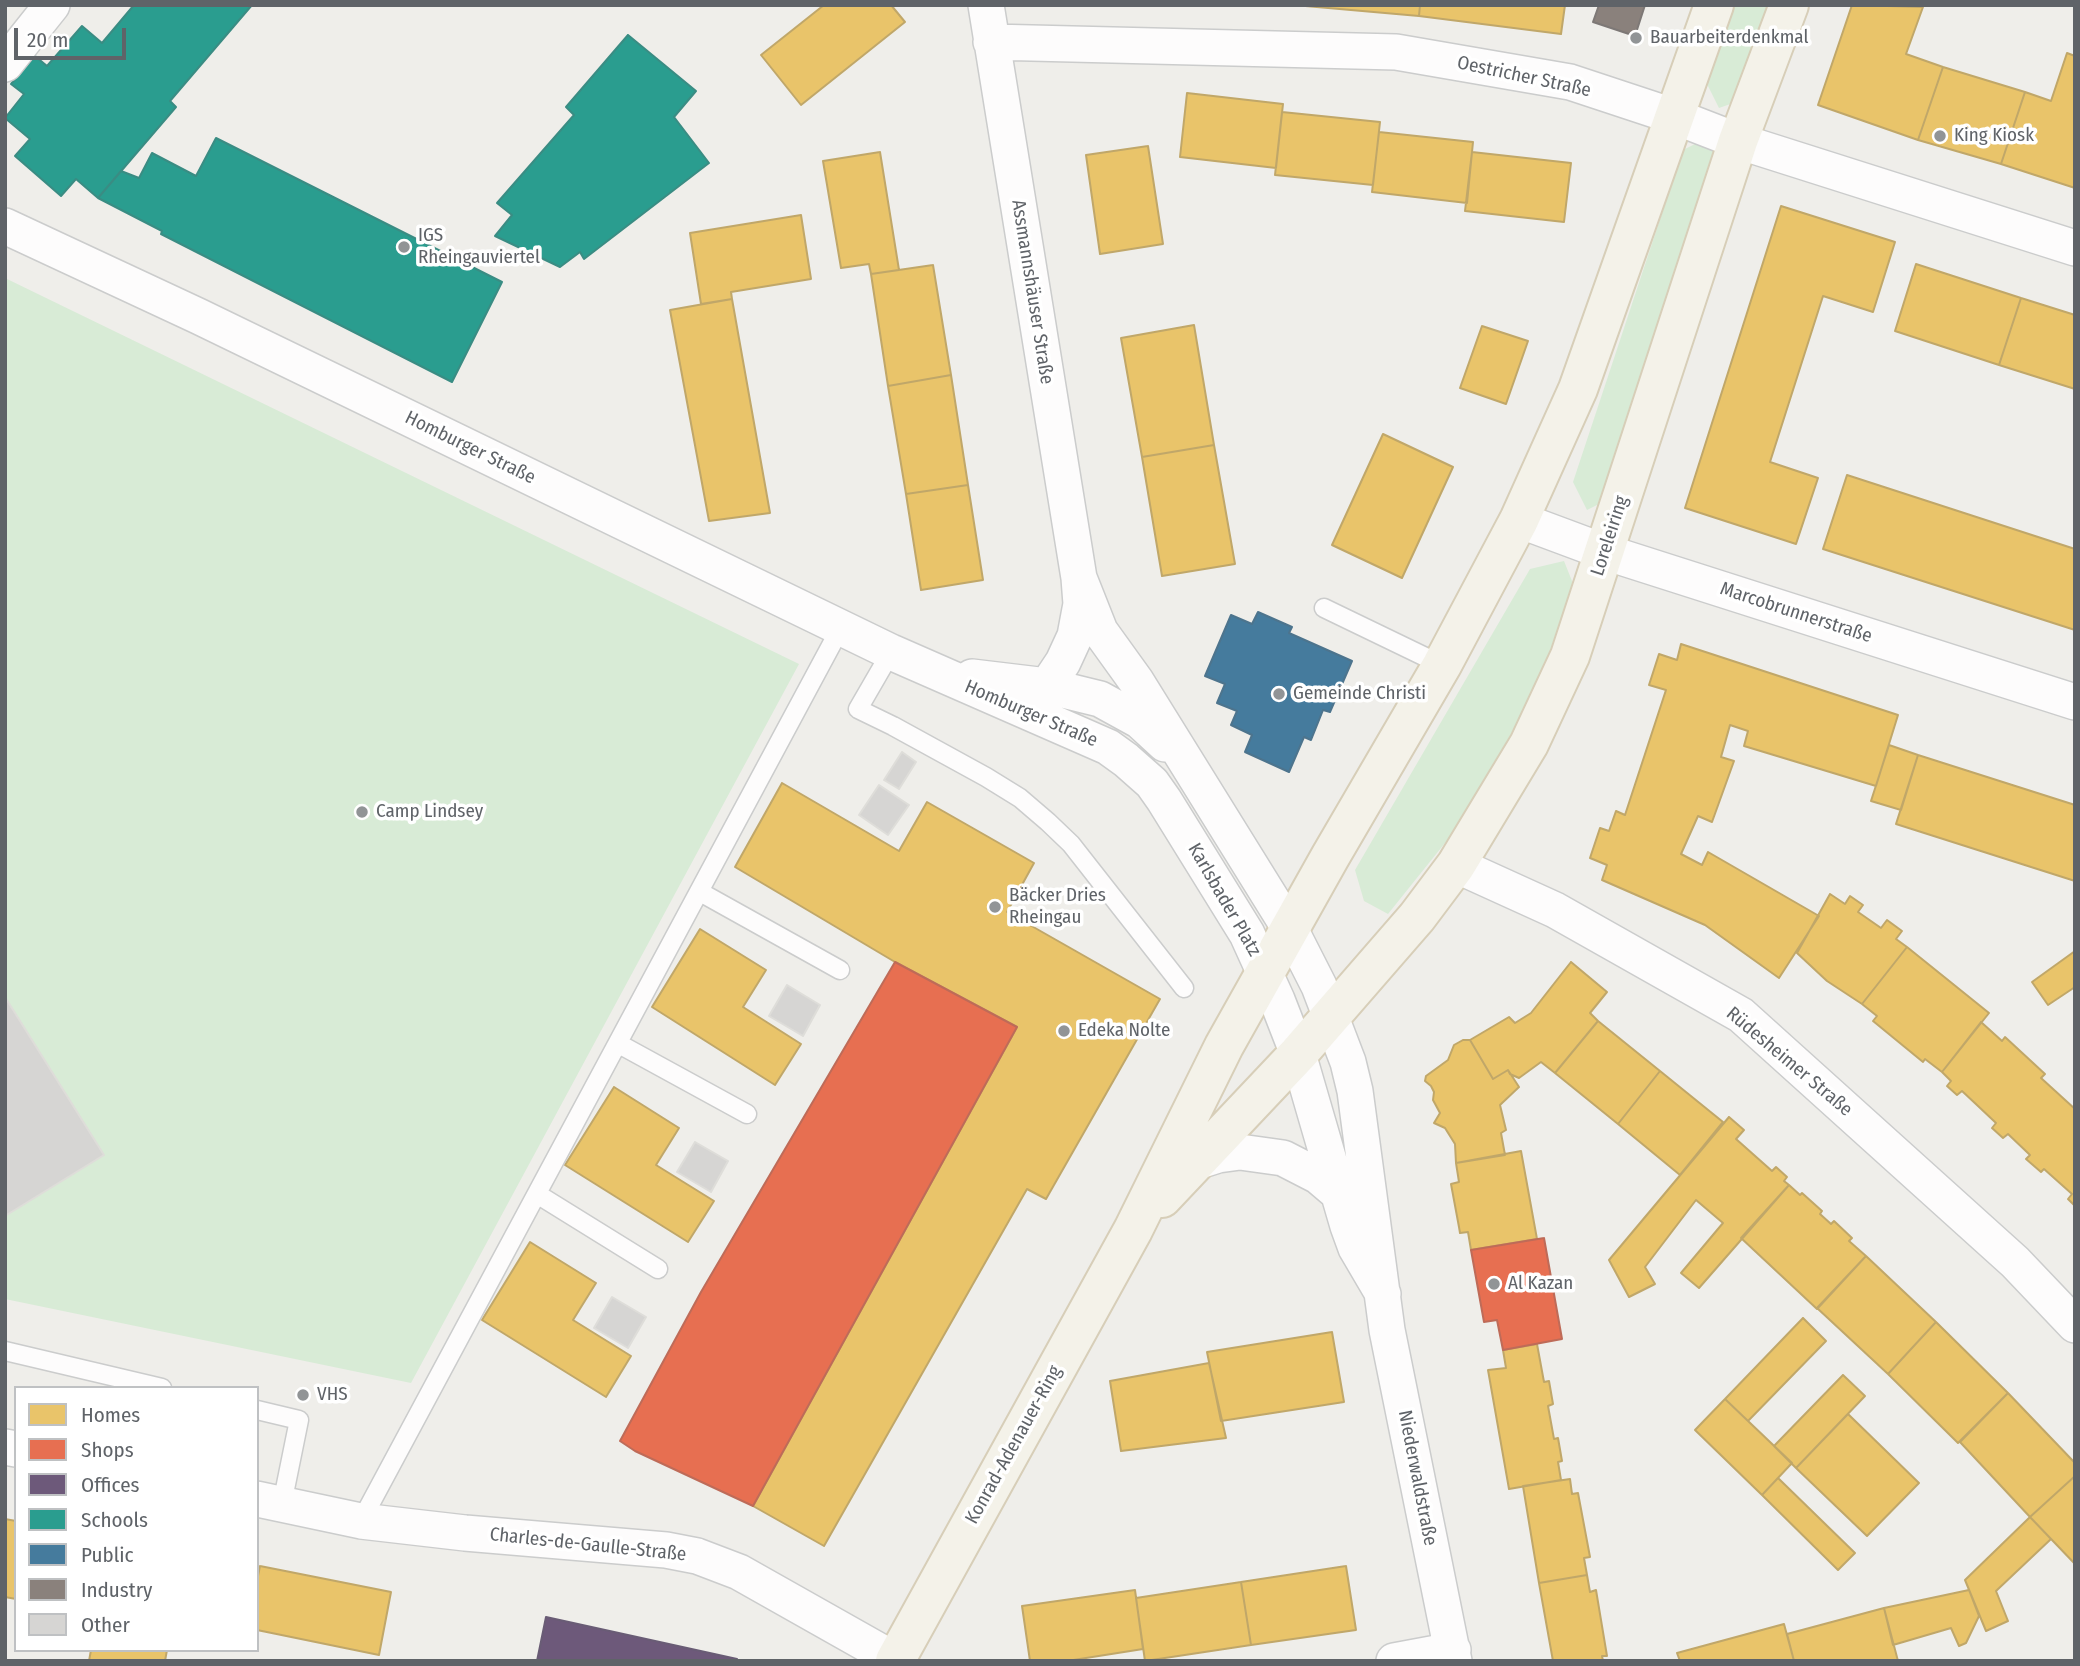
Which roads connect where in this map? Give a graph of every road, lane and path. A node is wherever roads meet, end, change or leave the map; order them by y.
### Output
1 (52, 5) edge
2 (986, 5) edge
3 (1714, 5) edge
4 (1789, 5) edge
5 (991, 42) junction
6 (5, 64) edge
7 (1676, 117) junction
8 (1738, 141) junction
9 (5, 226) edge
10 (2075, 248) edge
11 (1519, 520) junction
12 (1605, 552) junction
13 (1079, 578) junction
14 (1324, 608) dead end
15 (841, 627) junction
16 (891, 652) junction
17 (1442, 665) junction
18 (934, 672) junction
19 (1047, 686) junction
20 (2075, 702) edge
21 (1126, 760) joint
22 (1202, 785) junction
23 (1456, 865) junction
24 (700, 892) junction
25 (1290, 929) junction
26 (840, 970) dead end
27 (1265, 973) junction
28 (1184, 988) dead end
29 (1332, 1016) junction
30 (619, 1044) junction
31 (1298, 1054) junction
32 (747, 1114) dead end
33 (1196, 1161) junction
34 (1338, 1193) junction
35 (537, 1194) junction
36 (1133, 1230) junction
37 (658, 1269) dead end
38 (1383, 1294) junction
39 (2075, 1325) edge
40 (5, 1351) edge
41 (154, 1386) edge
42 (259, 1410) edge
43 (270, 1502) edge
44 (361, 1521) junction
45 (1453, 1655) edge
46 (895, 1660) edge
47 (1394, 1661) edge

1 - 6 street
2 - 5 street, Assmannshäuser Straße
3 - 7 main road
4 - 8 main road, Loreleiring
5 - 7 street, Oestricher Straße
5 - 13 street, Assmannshäuser Straße
7 - 8 street, Oestricher Straße
7 - 11 main road
8 - 10 street, Oestricher Straße
8 - 12 main road, Loreleiring
9 - 15 street, Homburger Straße
11 - 12 street, Marcobrunnerstraße
11 - 17 main road
12 - 20 street, Marcobrunnerstraße
12 - 23 main road, Loreleiring
13 - 19 street, Assmannshäuser Straße
13 - 22 street, Assmannshäuser Straße
14 - 17 lane
15 - 16 street, Homburger Straße
15 - 24 lane
16 - 18 street, Homburger Straße
16 - 28 lane
17 - 25 main road
18 - 19 street, Homburger Straße
18 - 21 street, Homburger Straße
19 - 22 street, Homburger Straße
21 - 27 street, Karlsbader Platz
22 - 25 street, Karlsbader Platz
23 - 29 main road, Loreleiring
23 - 39 street, Rüdesheimer Straße
24 - 26 lane
24 - 30 lane
25 - 27 main road, Konrad-Adenauer-Ring
25 - 29 street, Karlsbader Platz
27 - 31 street, Karlsbader Platz
27 - 36 main road, Konrad-Adenauer-Ring
29 - 31 main road, Konrad-Adenauer-Ring
29 - 38 street, Niederwaldstraße
30 - 32 lane
30 - 35 lane
31 - 33 main road, Konrad-Adenauer-Ring
31 - 34 street, Niederwaldstraße
33 - 34 street
33 - 36 main road, Konrad-Adenauer-Ring
34 - 38 street, Niederwaldstraße
35 - 37 lane
35 - 44 lane
36 - 46 main road, Konrad-Adenauer-Ring
38 - 45 street, Niederwaldstraße
40 - 41 lane
42 - 43 lane
43 - 44 street, Charles-de-Gaulle-Straße
44 - 46 street, Charles-de-Gaulle-Straße
45 - 47 street

